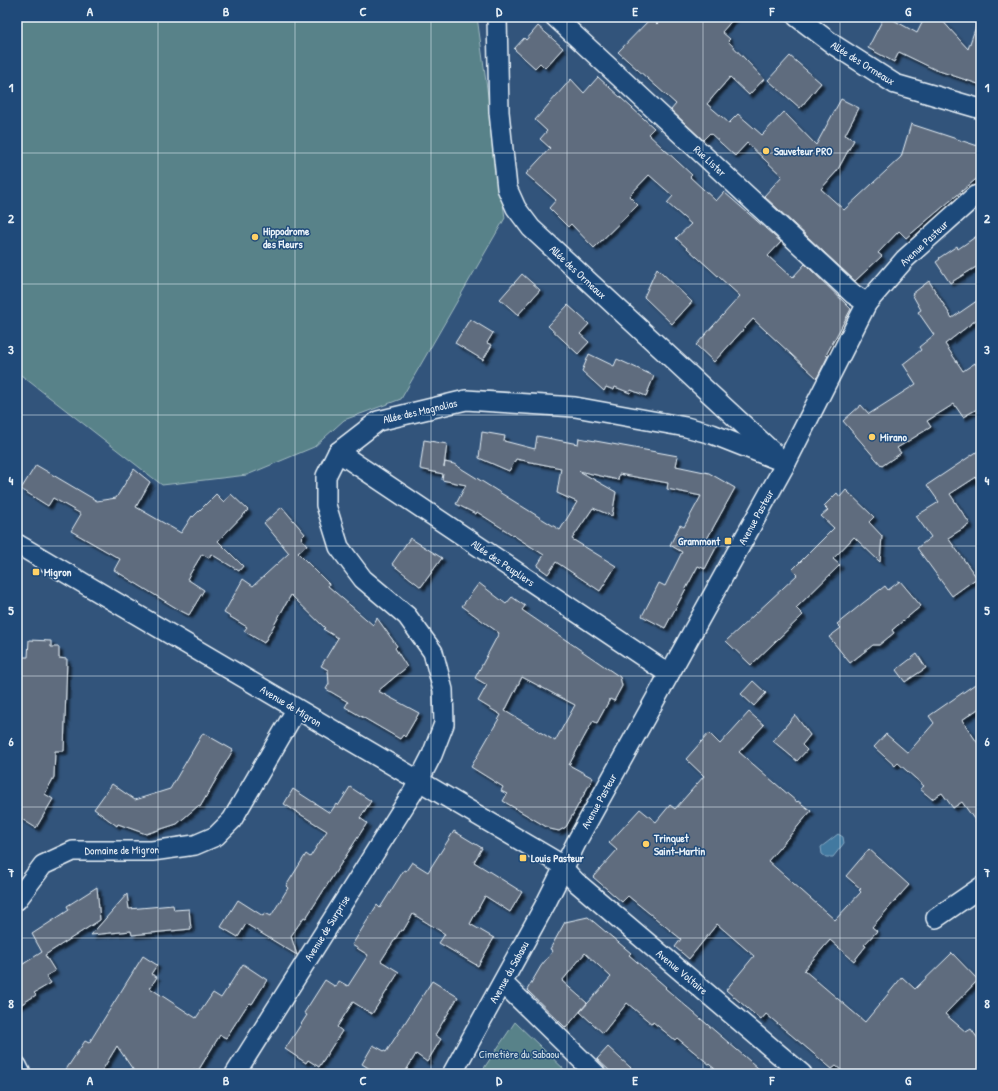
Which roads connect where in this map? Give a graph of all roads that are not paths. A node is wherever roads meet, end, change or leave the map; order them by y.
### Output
1 (498, 17) edge
2 (555, 17) edge
3 (797, 17) edge
4 (981, 109) edge
5 (981, 194) edge
6 (867, 303) junction
7 (338, 452) junction
8 (786, 464) junction
9 (17, 544) edge
10 (669, 674) junction
11 (296, 710) junction
12 (419, 782) junction
13 (564, 868) junction
14 (981, 887) edge
15 (17, 900) edge
16 (936, 918) dead end
17 (503, 983) junction
18 (17, 1066) edge
19 (21, 1074) edge
20 (235, 1074) edge
21 (452, 1074) edge
22 (596, 1074) edge
23 (802, 1074) edge

1 - 8 street, Allée des Ormeaux
2 - 6 street, Rue Lister
3 - 4 street, Allée des Ormeaux
5 - 6 street, Avenue Pasteur
6 - 8 street, Avenue Pasteur
7 - 8 street, Allée des Magnolias
7 - 10 street, Allée des Peupliers
7 - 12 street, Allée des Magnolias
8 - 10 street, Avenue Pasteur
9 - 11 street, Avenue de Migron
10 - 13 street, Avenue Pasteur
11 - 12 street, Avenue de Migron
11 - 15 street, Domaine de Migron
12 - 13 street, Avenue de Migron
12 - 20 street, Avenue de Surprise
13 - 17 street, Avenue du Sabaou
13 - 23 street, Avenue Voltaire
14 - 16 street
17 - 21 street, Avenue du Sabaou
17 - 22 street
18 - 19 street

